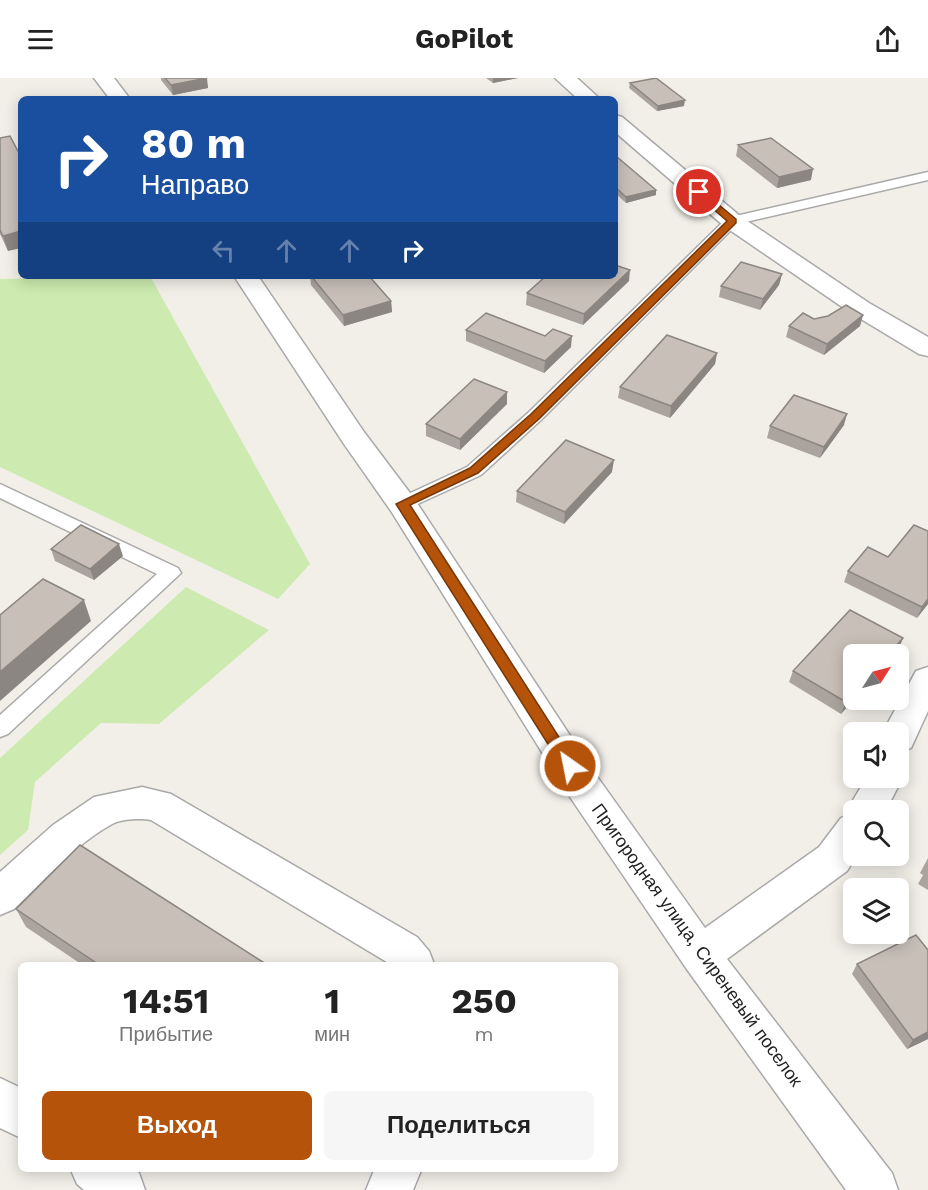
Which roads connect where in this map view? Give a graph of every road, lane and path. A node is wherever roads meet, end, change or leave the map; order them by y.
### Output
1 (104, 78) edge
2 (565, 78) edge
3 (118, 96) edge
4 (586, 96) edge
5 (618, 124) edge
6 (928, 176) edge
7 (732, 221) junction
8 (248, 279) edge
9 (928, 348) edge
10 (0, 490) edge
11 (402, 504) junction
12 (928, 680) edge
13 (904, 722) edge
14 (0, 728) edge
15 (843, 846) edge
16 (0, 897) edge
17 (700, 955) junction
18 (412, 962) edge
19 (0, 1100) edge
20 (18, 1114) edge
21 (98, 1172) edge
22 (397, 1172) edge
23 (122, 1190) edge
24 (389, 1190) edge
25 (875, 1190) edge

1 - 3 street
2 - 4 street
5 - 7 street
6 - 7 lane
7 - 9 street
7 - 11 lane
8 - 11 street, Пригородная улица, Сиреневый поселок
10 - 14 lane
11 - 17 street, Пригородная улица, Сиреневый поселок
12 - 13 street
15 - 17 street
16 - 18 street
17 - 25 street, Пригородная улица, Сиреневый поселок
19 - 20 street
21 - 23 street
22 - 24 street

